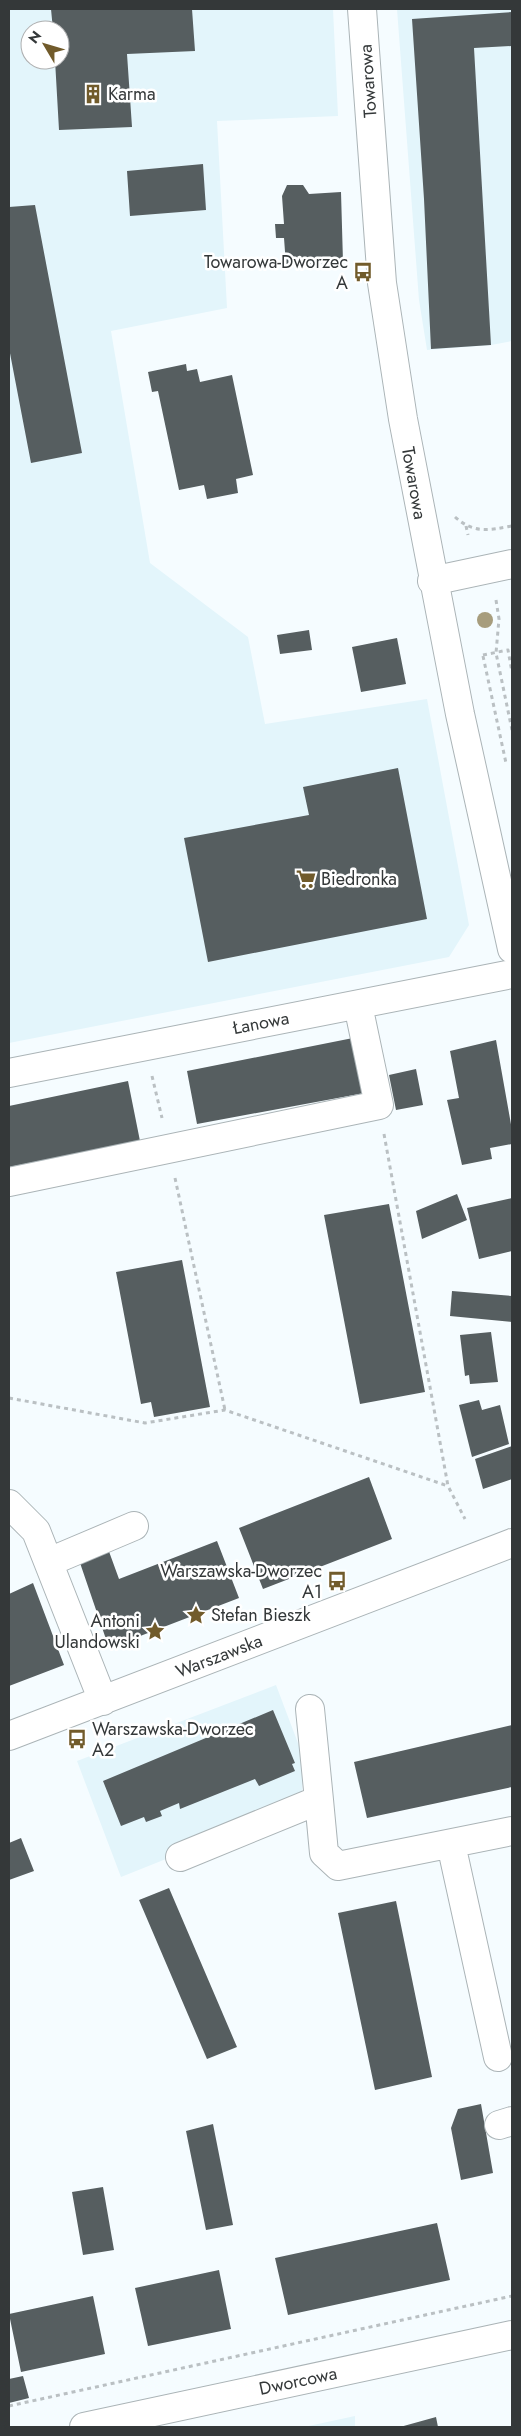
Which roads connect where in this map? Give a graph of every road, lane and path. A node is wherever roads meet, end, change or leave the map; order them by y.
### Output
1 (362, 9) edge
2 (466, 525) dead end
3 (512, 526) edge
4 (482, 531) dead end
5 (468, 535) dead end
6 (507, 577) edge
7 (432, 581) junction
8 (496, 652) junction
9 (483, 655) dead end
10 (512, 672) edge
11 (512, 730) edge
12 (512, 949) edge
13 (512, 974) edge
14 (358, 1004) junction
15 (9, 1072) edge
16 (151, 1072) dead end
17 (379, 1105) junction
18 (169, 1150) junction
19 (9, 1182) edge
20 (9, 1398) edge
21 (225, 1410) junction
22 (448, 1486) junction
23 (9, 1504) edge
24 (465, 1519) dead end
25 (134, 1526) dead end
26 (512, 1544) edge
27 (48, 1562) junction
28 (103, 1701) junction
29 (310, 1709) dead end
30 (9, 1736) edge
31 (319, 1800) junction
32 (512, 1831) edge
33 (451, 1844) junction
34 (180, 1857) dead end
35 (498, 2057) dead end
36 (512, 2296) edge
37 (512, 2335) edge
38 (9, 2406) edge
39 (84, 2427) edge

1 - 7 street, Towarowa
2 - 5 path
3 - 4 path
6 - 7 street
6 - 8 path
7 - 12 street, Towarowa
8 - 9 path
8 - 10 path
8 - 11 path
13 - 14 street, Łanowa
14 - 15 street, Łanowa
14 - 17 street
16 - 18 path
17 - 18 street
17 - 22 path
18 - 19 street
18 - 21 path
20 - 21 path
21 - 22 path
22 - 24 path
23 - 27 street
25 - 27 street
26 - 28 street, Warszawska
27 - 28 street
28 - 30 street, Warszawska
29 - 31 street
31 - 33 street
31 - 34 street
32 - 33 street
33 - 35 street
36 - 38 path
37 - 39 street, Dworcowa

